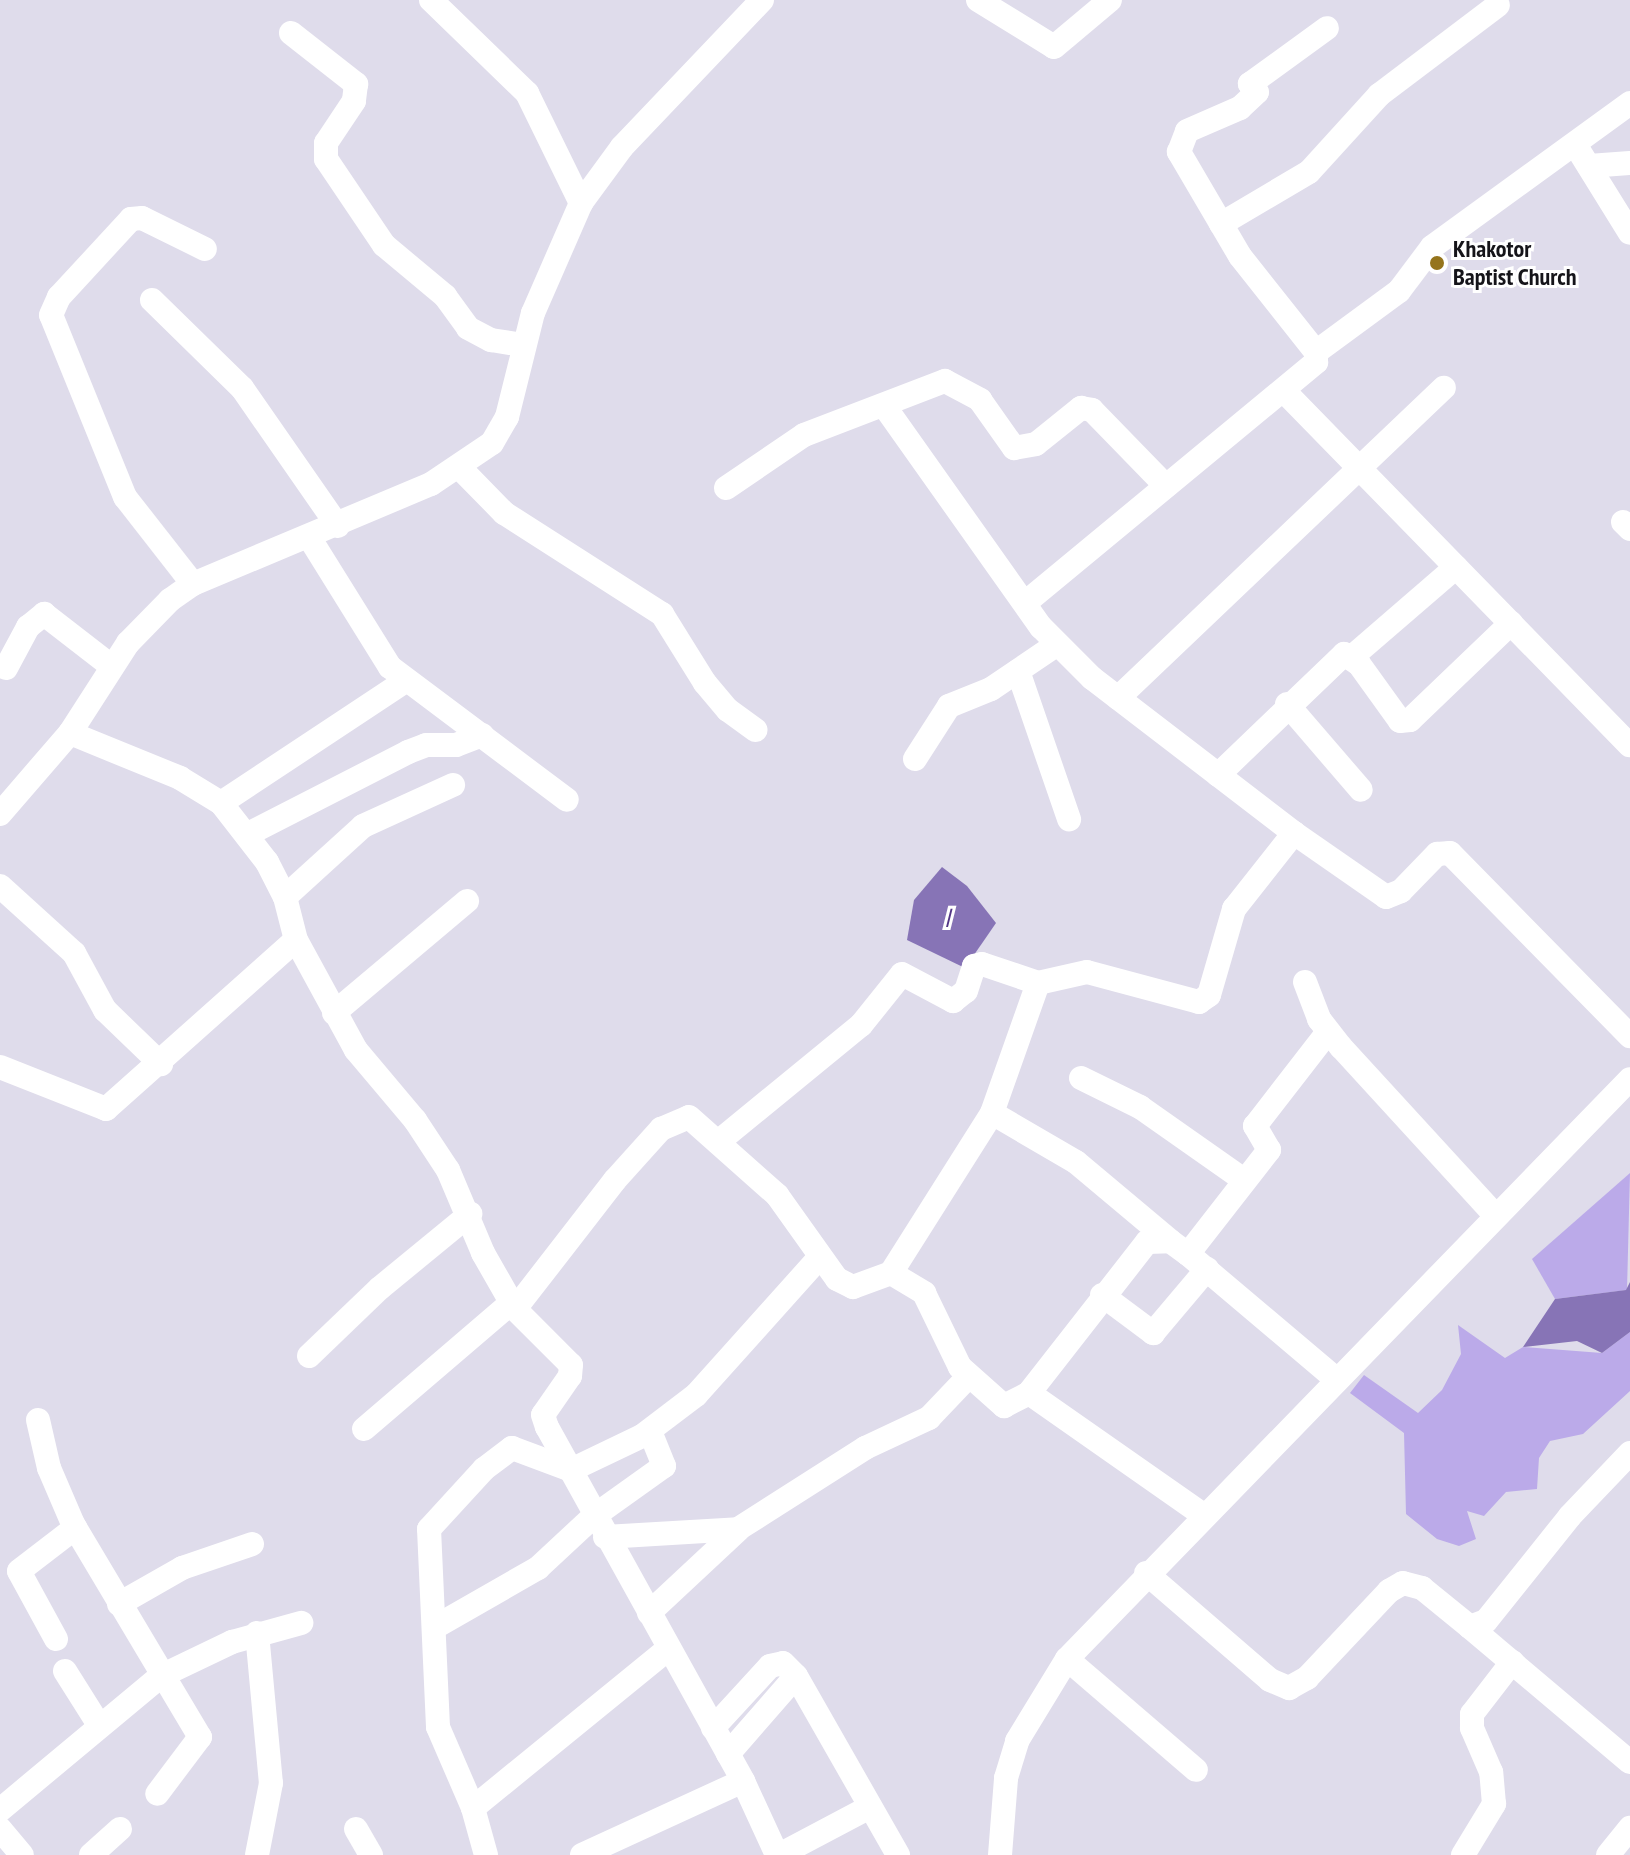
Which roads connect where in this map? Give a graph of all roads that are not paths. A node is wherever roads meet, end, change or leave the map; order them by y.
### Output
1 (431, 0) edge
2 (762, 0) edge
3 (978, 0) edge
4 (1110, 0) edge
5 (1498, 5) dead end
6 (1327, 28) dead end
7 (291, 33) dead end
8 (1630, 103) edge
9 (1583, 156) junction
10 (1630, 163) edge
11 (581, 203) junction
12 (1221, 224) junction
13 (1630, 233) edge
14 (205, 249) dead end
15 (152, 300) dead end
16 (524, 345) junction
17 (1316, 352) junction
18 (1444, 388) dead end
19 (1284, 391) junction
20 (885, 407) junction
21 (460, 468) junction
22 (1362, 471) junction
23 (1166, 486) junction
24 (726, 488) dead end
25 (338, 526) junction
26 (309, 537) junction
27 (1456, 567) junction
28 (193, 584) junction
29 (1025, 603) junction
30 (1511, 623) junction
31 (1056, 645) junction
32 (1353, 656) junction
33 (111, 666) junction
34 (6, 668) dead end
35 (1018, 671) junction
36 (405, 681) junction
37 (1118, 698) junction
38 (1287, 704) junction
39 (756, 730) dead end
40 (70, 733) junction
41 (482, 735) junction
42 (1630, 745) edge
43 (915, 759) dead end
44 (1218, 775) junction
45 (453, 785) dead end
46 (1361, 790) dead end
47 (567, 800) dead end
48 (221, 803) junction
49 (0, 814) edge
50 (1069, 819) dead end
51 (1294, 833) junction
52 (248, 834) junction
53 (0, 886) edge
54 (285, 897) junction
55 (467, 901) dead end
56 (296, 940) junction
57 (1305, 982) dead end
58 (1038, 983) junction
59 (334, 1013) junction
60 (1328, 1032) junction
61 (1630, 1036) edge
62 (161, 1064) junction
63 (0, 1067) edge
64 (1081, 1078) dead end
65 (1630, 1079) edge
66 (992, 1113) junction
67 (718, 1142) junction
68 (1244, 1180) junction
69 (470, 1214) junction
70 (1496, 1216) junction
71 (1188, 1254) junction
72 (820, 1257) junction
73 (891, 1273) junction
74 (1102, 1295) junction
75 (514, 1306) junction
76 (309, 1356) dead end
77 (969, 1376) junction
78 (1336, 1379) junction
79 (1029, 1393) junction
80 (548, 1402) junction
81 (38, 1420) dead end
82 (364, 1429) dead end
83 (650, 1431) junction
84 (1630, 1453) edge
85 (497, 1458) junction
86 (571, 1470) junction
87 (1203, 1515) junction
88 (600, 1526) junction
89 (75, 1528) junction
90 (738, 1529) junction
91 (252, 1544) dead end
92 (1146, 1573) junction
93 (119, 1604) junction
94 (649, 1613) junction
95 (301, 1623) dead end
96 (435, 1627) junction
97 (1470, 1627) junction
98 (257, 1633) junction
99 (56, 1639) dead end
100 (669, 1648) junction
101 (1067, 1659) junction
102 (1512, 1662) junction
103 (65, 1671) dead end
104 (161, 1676) junction
105 (796, 1676) junction
106 (99, 1725) junction
107 (713, 1728) junction
108 (728, 1754) junction
109 (1630, 1762) edge
110 (1196, 1770) dead end
111 (743, 1781) junction
112 (157, 1794) dead end
113 (870, 1807) junction
114 (473, 1808) junction
115 (0, 1810) edge
116 (1630, 1828) edge
117 (0, 1829) edge
118 (120, 1829) dead end
119 (356, 1829) dead end
120 (611, 1849) edge
121 (22, 1855) edge
122 (91, 1855) edge
123 (257, 1855) edge
124 (371, 1855) edge
125 (486, 1855) edge
126 (582, 1855) edge
127 (778, 1855) edge
128 (898, 1855) edge
129 (1000, 1855) edge
130 (1463, 1855) edge
131 (1608, 1855) edge

1 - 11 street
2 - 11 street
3 - 4 street
5 - 12 street
6 - 12 street
7 - 16 street
8 - 9 street
9 - 10 street
9 - 13 street
9 - 17 street
11 - 16 street
12 - 17 street
14 - 28 street
15 - 25 street
16 - 21 street
17 - 19 street
18 - 22 street
19 - 22 street
19 - 23 street
20 - 23 street
20 - 24 street
20 - 29 street
21 - 25 street
21 - 39 street
22 - 27 street
22 - 37 street
23 - 29 street
25 - 26 street
26 - 28 street
26 - 36 street
27 - 30 street
27 - 32 street
28 - 33 street
29 - 31 street
30 - 32 street
30 - 42 street
31 - 35 street
31 - 37 street
32 - 38 street
33 - 34 street
33 - 40 street
35 - 43 street
35 - 50 street
36 - 41 street
36 - 48 street
37 - 44 street
38 - 44 street
38 - 46 street
40 - 48 street
40 - 49 street
41 - 47 street
41 - 52 street
44 - 51 street
45 - 54 street
48 - 52 street
51 - 58 street
51 - 61 street
52 - 54 street
53 - 62 street
54 - 56 street
55 - 59 street
56 - 59 street
56 - 62 street
57 - 60 street
58 - 66 street
58 - 67 street
59 - 69 street
60 - 68 street
60 - 70 street
62 - 63 street
64 - 68 street
65 - 70 street
66 - 71 street
66 - 73 street
67 - 72 street
67 - 75 street
68 - 71 street
69 - 75 street
69 - 76 street
70 - 78 street
71 - 74 street
71 - 74 street
71 - 78 street
72 - 73 street
72 - 83 street
73 - 77 street
74 - 79 street
75 - 80 street
75 - 82 street
77 - 79 street
77 - 90 street
78 - 87 street
79 - 87 street
80 - 85 street
80 - 86 street
81 - 89 street
83 - 86 street
83 - 88 street
84 - 97 street
85 - 86 street
85 - 96 street
86 - 88 street
87 - 92 street
88 - 90 street
88 - 94 street
88 - 96 street
89 - 93 street
89 - 99 street
90 - 94 street
91 - 93 street
92 - 97 street
92 - 101 street
93 - 104 street
94 - 100 street
95 - 98 street
96 - 114 street
97 - 102 street
98 - 104 street
98 - 123 street
100 - 107 street
100 - 114 street
101 - 110 street
101 - 129 street
102 - 109 street
102 - 130 street
103 - 106 street
104 - 106 street
104 - 112 street
105 - 107 street
105 - 108 street
105 - 113 street
106 - 115 street
107 - 108 street
108 - 111 street
111 - 120 street
111 - 127 street
113 - 127 street
113 - 128 street
114 - 125 street
116 - 131 street
117 - 121 street
118 - 122 street
119 - 124 street
120 - 126 street

